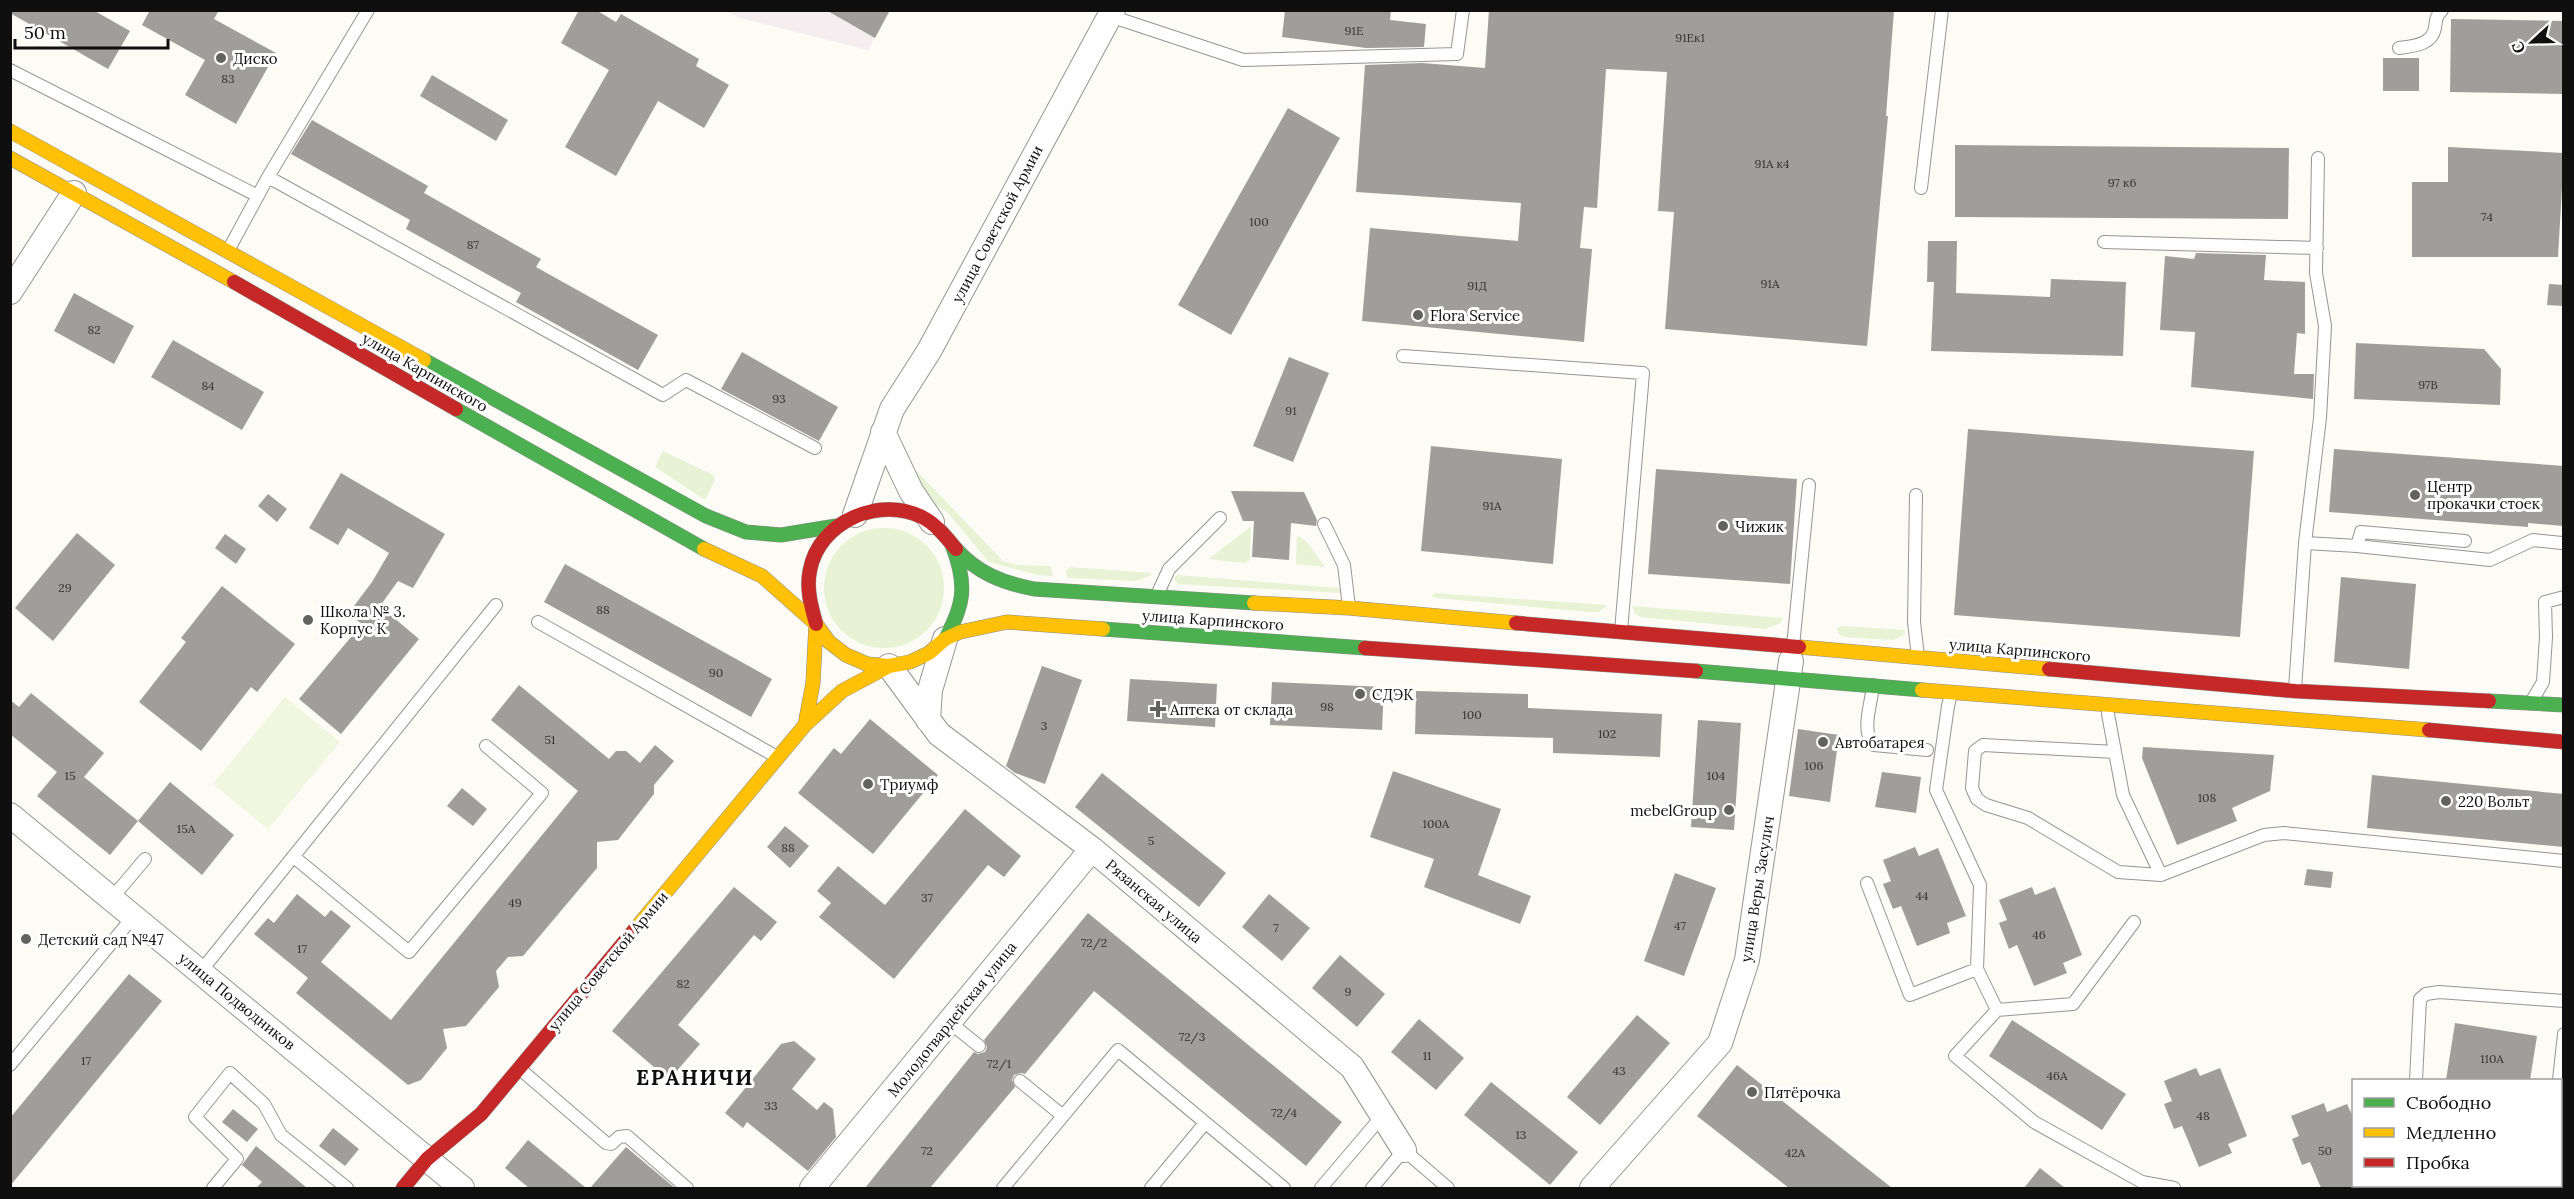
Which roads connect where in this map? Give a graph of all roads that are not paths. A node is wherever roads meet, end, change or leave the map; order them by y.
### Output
1 (368, 10) edge
2 (1463, 10) edge
3 (1942, 10) edge
4 (2442, 10) edge
5 (1110, 12) edge
6 (2399, 48) dead end
7 (10, 70) edge
8 (10, 131) edge
9 (10, 158) edge
10 (2318, 158) dead end
11 (268, 177) junction
12 (1921, 188) dead end
13 (74, 193) junction
14 (258, 196) junction
15 (2104, 242) dead end
16 (2317, 248) junction
17 (228, 250) junction
18 (217, 272) junction
19 (10, 292) edge
20 (1403, 356) dead end
21 (883, 432) junction
22 (815, 448) dead end
23 (1809, 485) dead end
24 (1916, 495) dead end
25 (1220, 518) dead end
26 (846, 520) junction
27 (1324, 524) dead end
28 (936, 526) junction
29 (2465, 541) dead end
30 (2305, 543) junction
31 (2562, 543) dead end
32 (952, 545) junction
33 (2357, 546) junction
34 (2564, 597) edge
35 (1155, 599) junction
36 (496, 605) dead end
37 (1349, 608) junction
38 (538, 622) dead end
39 (816, 624) junction
40 (1468, 628) junction
41 (1621, 633) junction
42 (945, 639) junction
43 (1793, 647) junction
44 (1480, 656) junction
45 (1918, 658) junction
46 (889, 666) junction
47 (1790, 679) junction
48 (1873, 684) junction
49 (2295, 691) junction
50 (1952, 693) junction
51 (2532, 703) junction
52 (2564, 705) edge
53 (2108, 714) dead end
54 (928, 720) junction
55 (805, 725) junction
56 (2564, 742) edge
57 (486, 746) dead end
58 (1926, 750) dead end
59 (2115, 752) junction
60 (778, 757) junction
61 (10, 815) edge
62 (1092, 849) junction
63 (294, 856) junction
64 (145, 859) dead end
65 (2564, 861) edge
66 (2161, 875) junction
67 (1867, 884) dead end
68 (112, 898) junction
69 (133, 917) junction
70 (2134, 922) dead end
71 (1977, 969) junction
72 (201, 971) junction
73 (2564, 1001) edge
74 (1997, 1010) junction
75 (949, 1022) junction
76 (2564, 1034) edge
77 (979, 1046) dead end
78 (10, 1065) edge
79 (518, 1068) junction
80 (2416, 1079) edge
81 (2559, 1079) edge
82 (1020, 1081) dead end
83 (1383, 1115) junction
84 (1063, 1116) junction
85 (1205, 1123) junction
86 (1404, 1150) junction
87 (427, 1158) junction
88 (816, 1187) edge
89 (213, 1188) edge
90 (347, 1188) edge
91 (403, 1188) edge
92 (462, 1188) edge
93 (687, 1188) edge
94 (1003, 1188) edge
95 (1151, 1188) edge
96 (1284, 1188) edge
97 (1321, 1188) edge
98 (1372, 1188) edge
99 (1448, 1188) edge
100 (1592, 1188) edge
101 (2174, 1188) edge

1 - 11 lane
2 - 5 lane
3 - 12 lane
4 - 6 lane
5 - 21 street, улица Советской Армии
7 - 14 lane
8 - 17 main road, улица Карпинского
9 - 13 main road, улица Карпинского
10 - 16 lane
11 - 14 lane
11 - 22 lane
13 - 18 main road, улица Карпинского
13 - 19 street
14 - 17 lane
15 - 16 lane
16 - 30 lane
17 - 18 lane
17 - 26 main road, улица Карпинского
18 - 39 main road, улица Карпинского
20 - 41 lane
21 - 26 street, улица Советской Армии
21 - 28 street
23 - 43 lane
24 - 45 lane
25 - 35 lane
26 - 28 main road, улица Карпинского
26 - 39 main road, улица Карпинского
27 - 37 lane
28 - 32 main road, улица Карпинского
29 - 33 lane
30 - 33 lane
30 - 49 lane
31 - 33 lane
32 - 35 main road, улица Карпинского
32 - 42 main road, улица Карпинского
34 - 51 lane
35 - 37 main road, улица Карпинского
36 - 63 lane
37 - 40 main road, улица Карпинского
38 - 60 lane
39 - 46 main road, улица Карпинского
39 - 55 main road
40 - 41 main road, улица Карпинского
40 - 44 main road
41 - 43 main road, улица Карпинского
42 - 44 main road, улица Карпинского
42 - 46 main road, улица Карпинского
42 - 54 street
43 - 45 main road, улица Карпинского
43 - 47 street, улица Веры Засулич
44 - 47 main road, улица Карпинского
45 - 49 main road, улица Карпинского
46 - 54 street, Рязанская улица
46 - 55 main road, улица Советской Армии
47 - 48 main road, улица Карпинского
47 - 100 street, улица Веры Засулич
48 - 50 main road, улица Карпинского
48 - 58 lane
49 - 51 main road, улица Карпинского
50 - 56 main road, улица Карпинского
50 - 71 lane
51 - 52 main road, улица Карпинского
53 - 59 lane
54 - 62 street, Рязанская улица
55 - 60 main road, улица Советской Армии
57 - 63 lane
59 - 66 lane
59 - 66 lane
60 - 79 main road, улица Советской Армии
61 - 68 street, улица Подводников
62 - 75 street, Молодогвардейская улица
62 - 83 street, Рязанская улица
63 - 72 lane
64 - 68 lane
65 - 66 lane
67 - 71 lane
68 - 69 street, улица Подводников
69 - 72 street, улица Подводников
69 - 78 lane
70 - 74 lane
71 - 74 lane
72 - 87 street, улица Подводников
73 - 80 lane
74 - 101 lane
75 - 77 lane
75 - 88 street, Молодогвардейская улица
76 - 81 lane
79 - 87 main road, улица Советской Армии
79 - 93 lane
82 - 84 lane
83 - 86 street, Рязанская улица
83 - 97 lane
84 - 85 lane
84 - 94 lane
85 - 95 lane
85 - 96 lane
86 - 98 lane
86 - 99 lane
87 - 91 main road, улица Советской Армии
87 - 92 street, улица Подводников
89 - 90 lane

